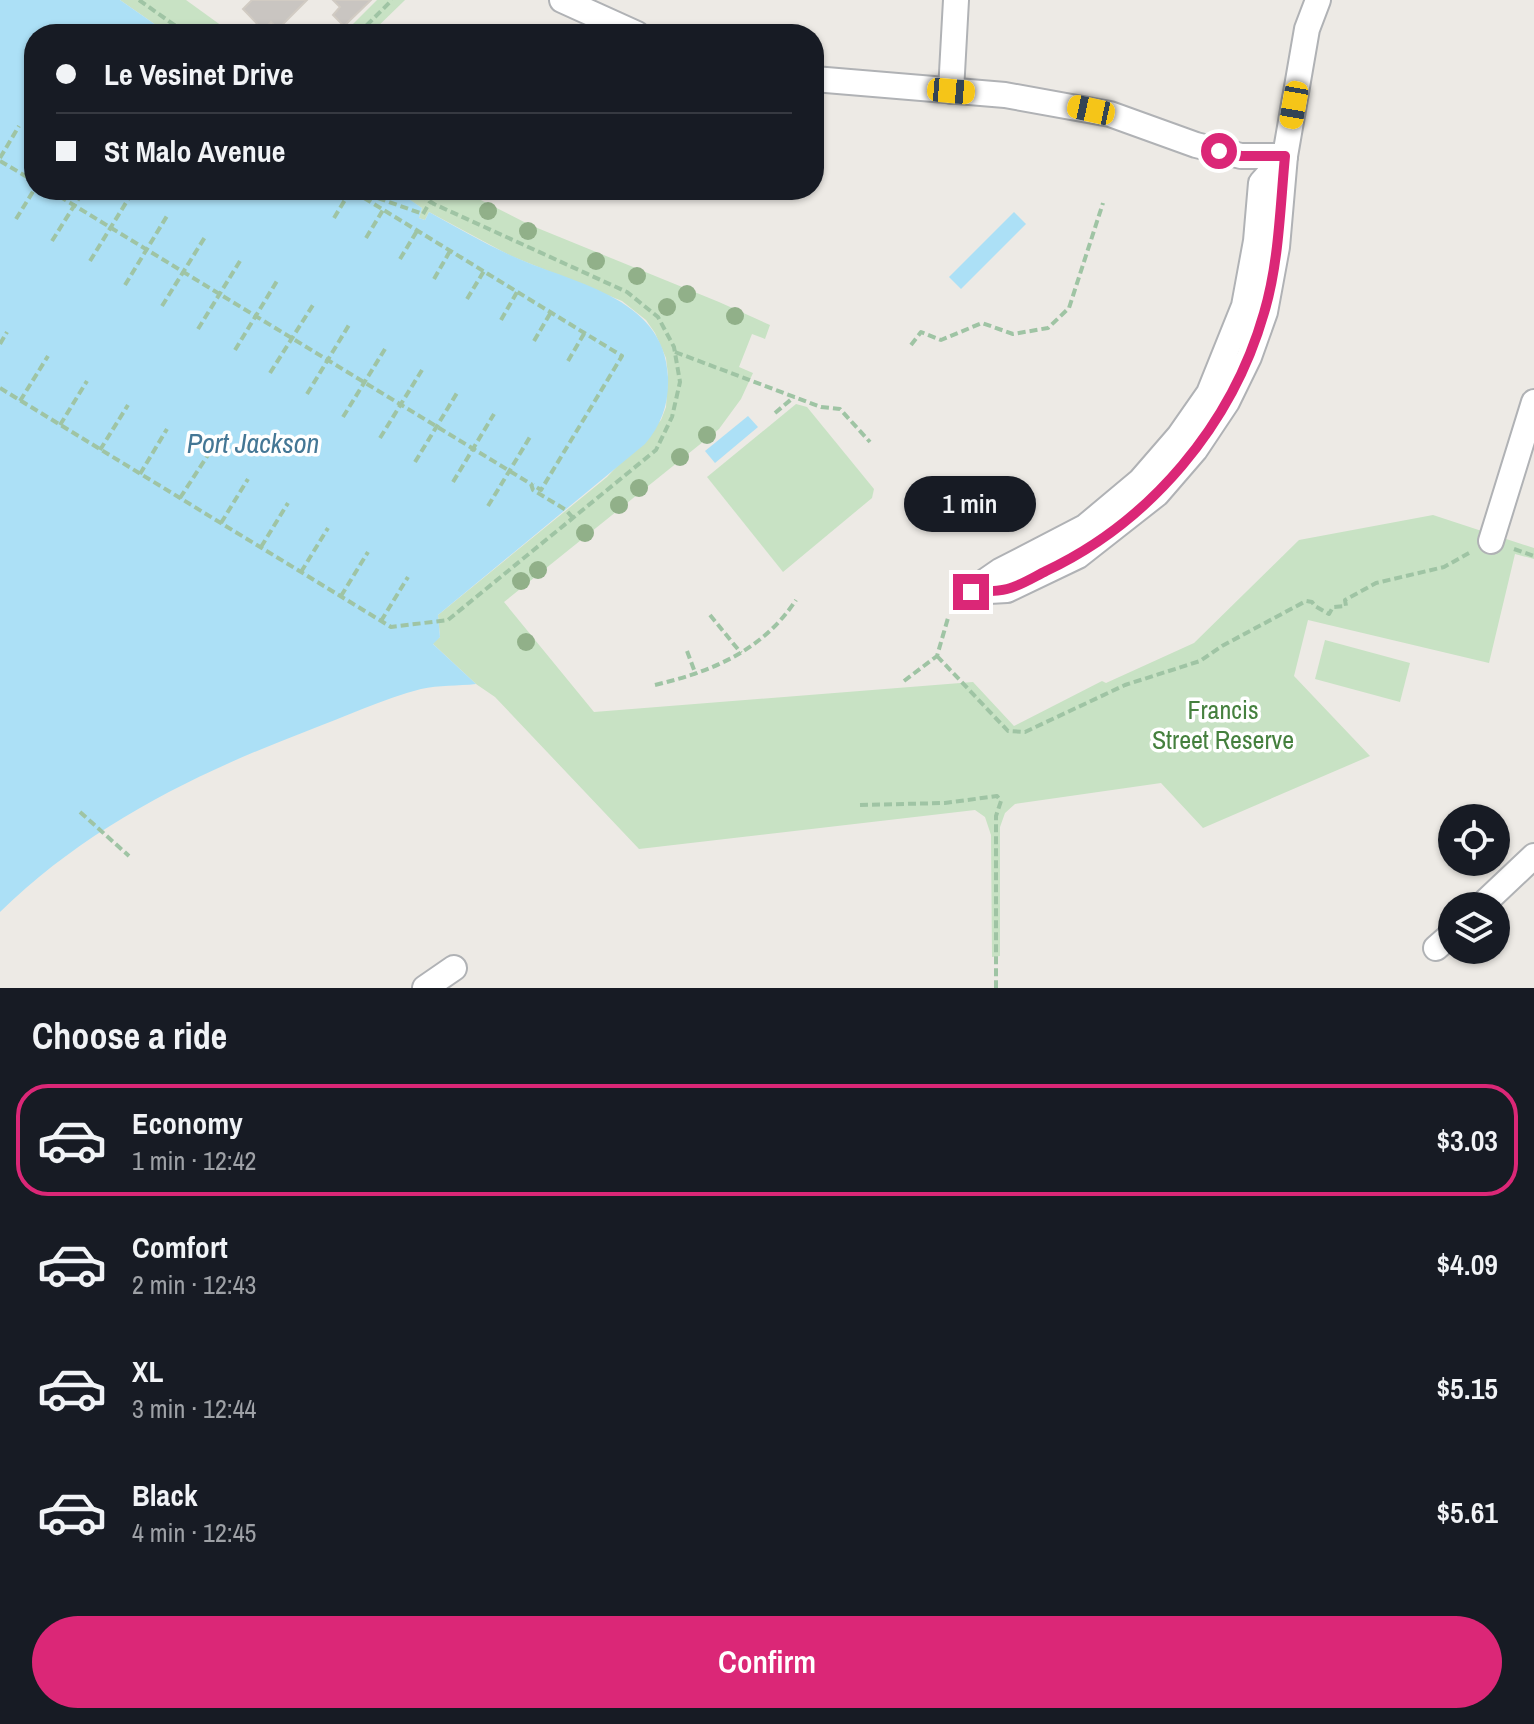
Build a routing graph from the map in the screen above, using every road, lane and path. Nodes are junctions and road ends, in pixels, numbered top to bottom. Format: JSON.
{"nodes":[{"id":1,"x":139,"y":0,"type":"edge"},
{"id":2,"x":392,"y":0,"type":"edge"},
{"id":3,"x":562,"y":0,"type":"edge"},
{"id":4,"x":956,"y":0,"type":"edge"},
{"id":5,"x":1318,"y":0,"type":"edge"},
{"id":6,"x":173,"y":24,"type":"edge"},
{"id":7,"x":368,"y":24,"type":"edge"},
{"id":8,"x":615,"y":24,"type":"edge"},
{"id":9,"x":824,"y":80,"type":"edge"},
{"id":10,"x":951,"y":91,"type":"junction"},
{"id":11,"x":19,"y":126,"type":"dead end"},
{"id":12,"x":1285,"y":156,"type":"junction"},
{"id":13,"x":0,"y":159,"type":"edge"},
{"id":14,"x":24,"y":175,"type":"edge"},
{"id":15,"x":28,"y":200,"type":"edge"},
{"id":16,"x":65,"y":200,"type":"edge"},
{"id":17,"x":78,"y":200,"type":"edge"},
{"id":18,"x":128,"y":200,"type":"edge"},
{"id":19,"x":345,"y":200,"type":"edge"},
{"id":20,"x":384,"y":200,"type":"edge"},
{"id":21,"x":428,"y":200,"type":"edge"},
{"id":22,"x":369,"y":201,"type":"edge"},
{"id":23,"x":431,"y":202,"type":"junction"},
{"id":24,"x":1103,"y":203,"type":"dead end"},
{"id":25,"x":74,"y":206,"type":"junction"},
{"id":26,"x":383,"y":210,"type":"junction"},
{"id":27,"x":167,"y":216,"type":"dead end"},
{"id":28,"x":334,"y":218,"type":"dead end"},
{"id":29,"x":16,"y":219,"type":"dead end"},
{"id":30,"x":110,"y":228,"type":"junction"},
{"id":31,"x":417,"y":231,"type":"junction"},
{"id":32,"x":205,"y":237,"type":"dead end"},
{"id":33,"x":366,"y":238,"type":"dead end"},
{"id":34,"x":52,"y":241,"type":"dead end"},
{"id":35,"x":146,"y":250,"type":"junction"},
{"id":36,"x":450,"y":251,"type":"junction"},
{"id":37,"x":400,"y":259,"type":"dead end"},
{"id":38,"x":90,"y":261,"type":"dead end"},
{"id":39,"x":240,"y":261,"type":"dead end"},
{"id":40,"x":484,"y":271,"type":"junction"},
{"id":41,"x":183,"y":272,"type":"junction"},
{"id":42,"x":434,"y":279,"type":"dead end"},
{"id":43,"x":277,"y":281,"type":"dead end"},
{"id":44,"x":125,"y":285,"type":"dead end"},
{"id":45,"x":517,"y":292,"type":"junction"},
{"id":46,"x":219,"y":294,"type":"junction"},
{"id":47,"x":467,"y":299,"type":"dead end"},
{"id":48,"x":313,"y":305,"type":"dead end"},
{"id":49,"x":162,"y":306,"type":"dead end"},
{"id":50,"x":551,"y":312,"type":"junction"},
{"id":51,"x":255,"y":316,"type":"junction"},
{"id":52,"x":501,"y":320,"type":"dead end"},
{"id":53,"x":349,"y":325,"type":"dead end"},
{"id":54,"x":198,"y":329,"type":"dead end"},
{"id":55,"x":7,"y":332,"type":"dead end"},
{"id":56,"x":585,"y":332,"type":"junction"},
{"id":57,"x":292,"y":339,"type":"junction"},
{"id":58,"x":534,"y":341,"type":"dead end"},
{"id":59,"x":0,"y":344,"type":"edge"},
{"id":60,"x":911,"y":345,"type":"dead end"},
{"id":61,"x":385,"y":349,"type":"dead end"},
{"id":62,"x":235,"y":350,"type":"dead end"},
{"id":63,"x":675,"y":352,"type":"junction"},
{"id":64,"x":48,"y":356,"type":"dead end"},
{"id":65,"x":328,"y":360,"type":"junction"},
{"id":66,"x":568,"y":361,"type":"dead end"},
{"id":67,"x":422,"y":370,"type":"dead end"},
{"id":68,"x":270,"y":373,"type":"dead end"},
{"id":69,"x":87,"y":381,"type":"dead end"},
{"id":70,"x":364,"y":383,"type":"junction"},
{"id":71,"x":0,"y":388,"type":"edge"},
{"id":72,"x":457,"y":393,"type":"dead end"},
{"id":73,"x":307,"y":394,"type":"dead end"},
{"id":74,"x":794,"y":397,"type":"junction"},
{"id":75,"x":20,"y":401,"type":"junction"},
{"id":76,"x":1534,"y":402,"type":"edge"},
{"id":77,"x":400,"y":404,"type":"junction"},
{"id":78,"x":128,"y":405,"type":"dead end"},
{"id":79,"x":775,"y":413,"type":"dead end"},
{"id":80,"x":494,"y":414,"type":"dead end"},
{"id":81,"x":343,"y":417,"type":"dead end"},
{"id":82,"x":60,"y":425,"type":"junction"},
{"id":83,"x":436,"y":427,"type":"junction"},
{"id":84,"x":167,"y":429,"type":"dead end"},
{"id":85,"x":530,"y":437,"type":"dead end"},
{"id":86,"x":380,"y":438,"type":"dead end"},
{"id":87,"x":870,"y":442,"type":"dead end"},
{"id":88,"x":473,"y":449,"type":"junction"},
{"id":89,"x":100,"y":450,"type":"junction"},
{"id":90,"x":208,"y":455,"type":"dead end"},
{"id":91,"x":415,"y":462,"type":"dead end"},
{"id":92,"x":510,"y":471,"type":"junction"},
{"id":93,"x":140,"y":474,"type":"junction"},
{"id":94,"x":248,"y":479,"type":"dead end"},
{"id":95,"x":453,"y":482,"type":"dead end"},
{"id":96,"x":532,"y":487,"type":"junction"},
{"id":97,"x":180,"y":498,"type":"junction"},
{"id":98,"x":288,"y":503,"type":"dead end"},
{"id":99,"x":488,"y":506,"type":"dead end"},
{"id":100,"x":573,"y":518,"type":"junction"},
{"id":101,"x":221,"y":523,"type":"junction"},
{"id":102,"x":328,"y":528,"type":"dead end"},
{"id":103,"x":1491,"y":541,"type":"joint"},
{"id":104,"x":261,"y":547,"type":"junction"},
{"id":105,"x":368,"y":552,"type":"dead end"},
{"id":106,"x":301,"y":572,"type":"junction"},
{"id":107,"x":408,"y":577,"type":"dead end"},
{"id":108,"x":341,"y":596,"type":"junction"},
{"id":109,"x":796,"y":600,"type":"dead end"},
{"id":110,"x":710,"y":615,"type":"dead end"},
{"id":111,"x":948,"y":618,"type":"dead end"},
{"id":112,"x":381,"y":621,"type":"junction"},
{"id":113,"x":687,"y":651,"type":"dead end"},
{"id":114,"x":741,"y":653,"type":"junction"},
{"id":115,"x":937,"y":656,"type":"junction"},
{"id":116,"x":696,"y":675,"type":"junction"},
{"id":117,"x":904,"y":681,"type":"dead end"},
{"id":118,"x":655,"y":685,"type":"dead end"},
{"id":119,"x":860,"y":805,"type":"dead end"},
{"id":120,"x":80,"y":812,"type":"dead end"},
{"id":121,"x":129,"y":856,"type":"dead end"},
{"id":122,"x":1534,"y":856,"type":"edge"},
{"id":123,"x":1496,"y":892,"type":"edge"},
{"id":124,"x":454,"y":968,"type":"dead end"},
{"id":125,"x":425,"y":988,"type":"edge"},
{"id":126,"x":996,"y":988,"type":"edge"}],
"edges":[{"from":1,"to":6,"type":"path"},
{"from":2,"to":7,"type":"path"},
{"from":3,"to":8,"type":"street"},
{"from":4,"to":10,"type":"street"},
{"from":5,"to":12,"type":"street"},
{"from":9,"to":10,"type":"street"},
{"from":10,"to":12,"type":"street"},
{"from":11,"to":13,"type":"path"},
{"from":12,"to":12,"type":"street"},
{"from":13,"to":14,"type":"path"},
{"from":15,"to":29,"type":"path"},
{"from":16,"to":25,"type":"path"},
{"from":17,"to":25,"type":"path"},
{"from":18,"to":30,"type":"path"},
{"from":19,"to":28,"type":"path"},
{"from":20,"to":23,"type":"path"},
{"from":21,"to":23,"type":"path"},
{"from":22,"to":26,"type":"path"},
{"from":23,"to":63,"type":"path"},
{"from":24,"to":60,"type":"path"},
{"from":25,"to":30,"type":"path"},
{"from":25,"to":34,"type":"path"},
{"from":26,"to":31,"type":"path"},
{"from":26,"to":33,"type":"path"},
{"from":27,"to":35,"type":"path"},
{"from":30,"to":35,"type":"path"},
{"from":30,"to":38,"type":"path"},
{"from":31,"to":36,"type":"path"},
{"from":31,"to":37,"type":"path"},
{"from":32,"to":41,"type":"path"},
{"from":35,"to":41,"type":"path"},
{"from":35,"to":44,"type":"path"},
{"from":36,"to":40,"type":"path"},
{"from":36,"to":42,"type":"path"},
{"from":39,"to":46,"type":"path"},
{"from":40,"to":45,"type":"path"},
{"from":40,"to":47,"type":"path"},
{"from":41,"to":46,"type":"path"},
{"from":41,"to":49,"type":"path"},
{"from":43,"to":51,"type":"path"},
{"from":45,"to":50,"type":"path"},
{"from":45,"to":52,"type":"path"},
{"from":46,"to":51,"type":"path"},
{"from":46,"to":54,"type":"path"},
{"from":48,"to":57,"type":"path"},
{"from":50,"to":56,"type":"path"},
{"from":50,"to":58,"type":"path"},
{"from":51,"to":57,"type":"path"},
{"from":51,"to":62,"type":"path"},
{"from":53,"to":65,"type":"path"},
{"from":55,"to":59,"type":"path"},
{"from":56,"to":66,"type":"path"},
{"from":56,"to":96,"type":"path"},
{"from":57,"to":65,"type":"path"},
{"from":57,"to":68,"type":"path"},
{"from":61,"to":70,"type":"path"},
{"from":63,"to":74,"type":"path"},
{"from":63,"to":100,"type":"path"},
{"from":64,"to":75,"type":"path"},
{"from":65,"to":70,"type":"path"},
{"from":65,"to":73,"type":"path"},
{"from":67,"to":77,"type":"path"},
{"from":69,"to":82,"type":"path"},
{"from":70,"to":77,"type":"path"},
{"from":70,"to":81,"type":"path"},
{"from":71,"to":75,"type":"path"},
{"from":72,"to":83,"type":"path"},
{"from":74,"to":79,"type":"path"},
{"from":74,"to":87,"type":"path"},
{"from":75,"to":82,"type":"path"},
{"from":76,"to":103,"type":"street"},
{"from":77,"to":83,"type":"path"},
{"from":77,"to":86,"type":"path"},
{"from":78,"to":89,"type":"path"},
{"from":80,"to":88,"type":"path"},
{"from":82,"to":89,"type":"path"},
{"from":83,"to":88,"type":"path"},
{"from":83,"to":91,"type":"path"},
{"from":84,"to":93,"type":"path"},
{"from":85,"to":92,"type":"path"},
{"from":88,"to":92,"type":"path"},
{"from":88,"to":95,"type":"path"},
{"from":89,"to":93,"type":"path"},
{"from":90,"to":97,"type":"path"},
{"from":92,"to":96,"type":"path"},
{"from":92,"to":99,"type":"path"},
{"from":93,"to":97,"type":"path"},
{"from":94,"to":101,"type":"path"},
{"from":96,"to":100,"type":"path"},
{"from":97,"to":101,"type":"path"},
{"from":98,"to":104,"type":"path"},
{"from":100,"to":112,"type":"path"},
{"from":101,"to":104,"type":"path"},
{"from":102,"to":106,"type":"path"},
{"from":103,"to":115,"type":"path"},
{"from":104,"to":106,"type":"path"},
{"from":105,"to":108,"type":"path"},
{"from":106,"to":108,"type":"path"},
{"from":107,"to":112,"type":"path"},
{"from":108,"to":112,"type":"path"},
{"from":109,"to":114,"type":"path"},
{"from":110,"to":114,"type":"path"},
{"from":111,"to":115,"type":"path"},
{"from":113,"to":116,"type":"path"},
{"from":114,"to":116,"type":"path"},
{"from":115,"to":117,"type":"path"},
{"from":116,"to":118,"type":"path"},
{"from":119,"to":126,"type":"path"},
{"from":120,"to":121,"type":"path"},
{"from":122,"to":123,"type":"street"},
{"from":124,"to":125,"type":"street"}]}
